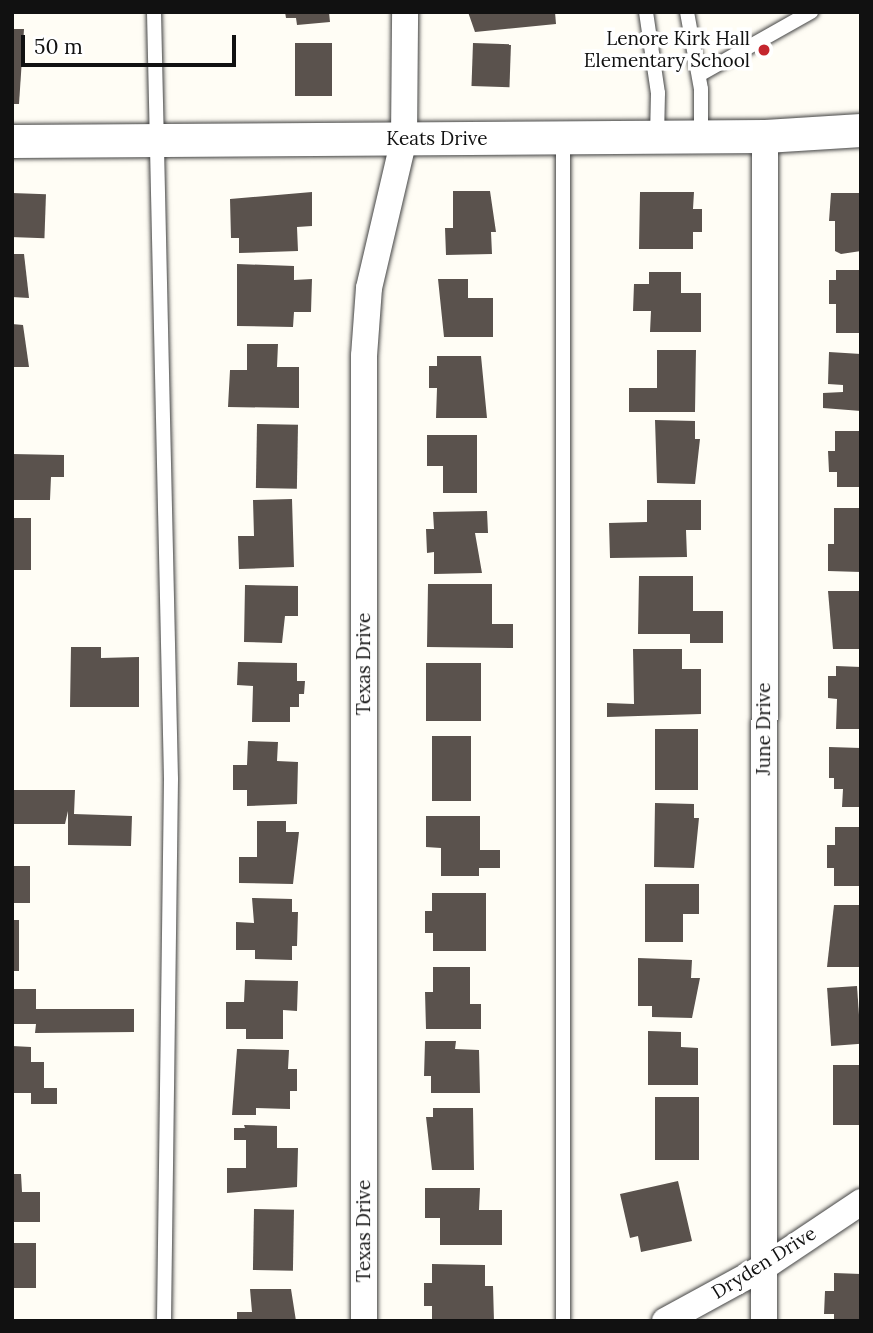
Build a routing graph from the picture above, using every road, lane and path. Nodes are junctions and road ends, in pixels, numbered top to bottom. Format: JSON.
{"nodes":[{"id":1,"x":154,"y":12,"type":"edge"},
{"id":2,"x":405,"y":12,"type":"edge"},
{"id":3,"x":646,"y":12,"type":"edge"},
{"id":4,"x":687,"y":12,"type":"edge"},
{"id":5,"x":811,"y":12,"type":"edge"},
{"id":6,"x":699,"y":75,"type":"junction"},
{"id":7,"x":861,"y":130,"type":"edge"},
{"id":8,"x":765,"y":136,"type":"junction"},
{"id":9,"x":657,"y":137,"type":"junction"},
{"id":10,"x":701,"y":137,"type":"junction"},
{"id":11,"x":563,"y":138,"type":"junction"},
{"id":12,"x":158,"y":139,"type":"junction"},
{"id":13,"x":404,"y":139,"type":"junction"},
{"id":14,"x":12,"y":141,"type":"edge"},
{"id":15,"x":861,"y":1202,"type":"edge"},
{"id":16,"x":764,"y":1267,"type":"junction"},
{"id":17,"x":164,"y":1321,"type":"edge"},
{"id":18,"x":364,"y":1321,"type":"edge"},
{"id":19,"x":563,"y":1321,"type":"edge"},
{"id":20,"x":665,"y":1321,"type":"edge"},
{"id":21,"x":764,"y":1321,"type":"edge"}],
"edges":[{"from":1,"to":12,"type":"lane"},
{"from":2,"to":13,"type":"street","name":"Texas Drive"},
{"from":3,"to":9,"type":"lane"},
{"from":4,"to":6,"type":"lane"},
{"from":5,"to":6,"type":"lane"},
{"from":6,"to":10,"type":"lane"},
{"from":7,"to":8,"type":"street","name":"Keats Drive"},
{"from":8,"to":10,"type":"street","name":"Keats Drive"},
{"from":8,"to":16,"type":"street","name":"June Drive"},
{"from":9,"to":10,"type":"street","name":"Keats Drive"},
{"from":9,"to":11,"type":"street","name":"Keats Drive"},
{"from":11,"to":13,"type":"street","name":"Keats Drive"},
{"from":11,"to":19,"type":"lane"},
{"from":12,"to":13,"type":"street","name":"Keats Drive"},
{"from":12,"to":14,"type":"street","name":"Keats Drive"},
{"from":12,"to":17,"type":"lane"},
{"from":13,"to":18,"type":"street","name":"Texas Drive"},
{"from":15,"to":16,"type":"street","name":"Dryden Drive"},
{"from":16,"to":20,"type":"street","name":"Dryden Drive"},
{"from":16,"to":21,"type":"street","name":"June Drive"}]}
